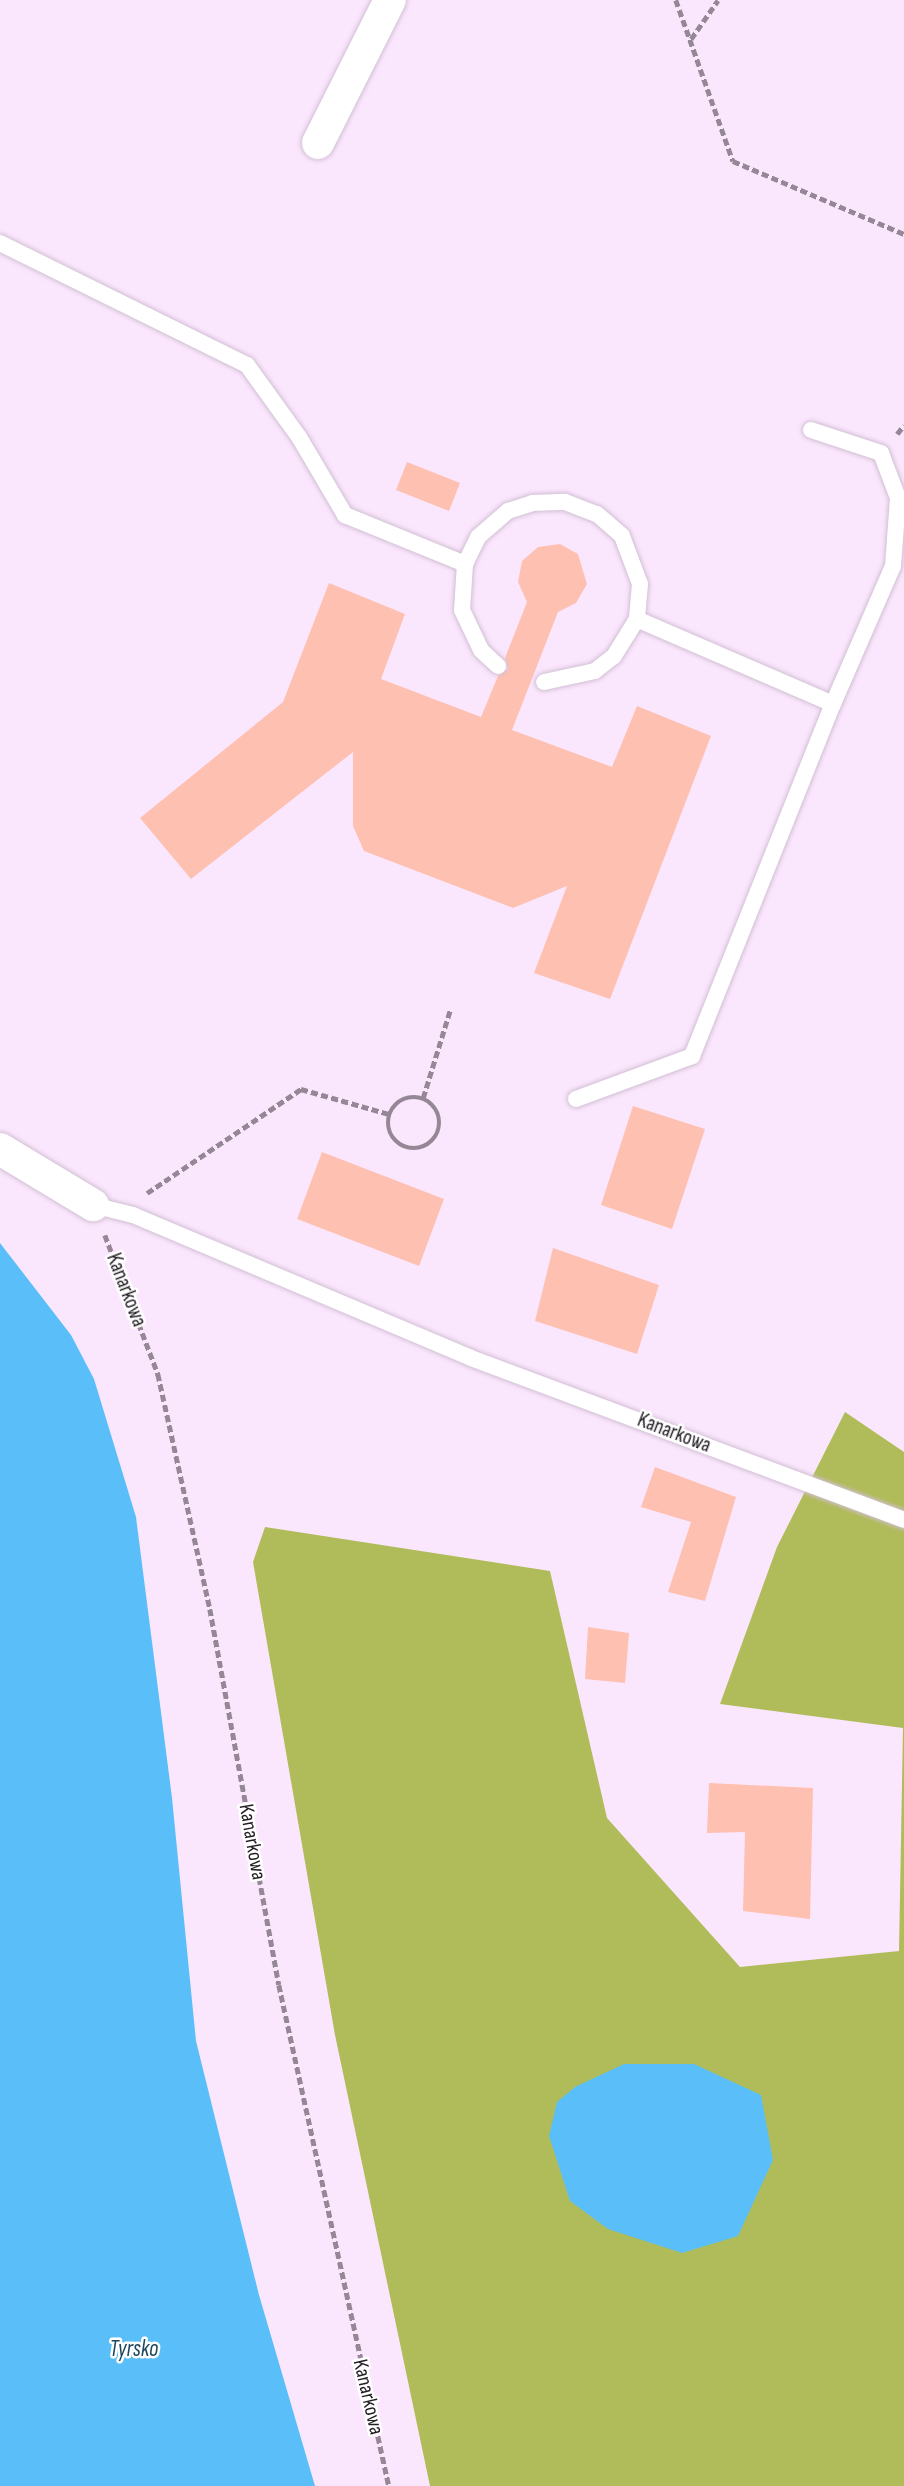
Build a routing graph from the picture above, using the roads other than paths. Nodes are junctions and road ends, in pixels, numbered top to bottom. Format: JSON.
{"nodes":[{"id":1,"x":390,"y":0,"type":"edge"},
{"id":2,"x":318,"y":143,"type":"dead end"},
{"id":3,"x":0,"y":243,"type":"edge"},
{"id":4,"x":811,"y":430,"type":"dead end"},
{"id":5,"x":464,"y":564,"type":"junction"},
{"id":6,"x":637,"y":619,"type":"junction"},
{"id":7,"x":498,"y":666,"type":"dead end"},
{"id":8,"x":544,"y":682,"type":"dead end"},
{"id":9,"x":833,"y":704,"type":"junction"},
{"id":10,"x":576,"y":1099,"type":"dead end"},
{"id":11,"x":0,"y":1149,"type":"edge"},
{"id":12,"x":93,"y":1205,"type":"joint"},
{"id":13,"x":904,"y":1520,"type":"edge"}],
"edges":[{"from":1,"to":2,"type":"street"},
{"from":3,"to":5,"type":"lane"},
{"from":4,"to":9,"type":"lane"},
{"from":5,"to":6,"type":"lane"},
{"from":5,"to":7,"type":"lane"},
{"from":6,"to":8,"type":"lane"},
{"from":6,"to":9,"type":"lane"},
{"from":9,"to":10,"type":"lane"},
{"from":11,"to":12,"type":"street","name":"Kanarkowa"},
{"from":12,"to":13,"type":"lane","name":"Kanarkowa"}]}
